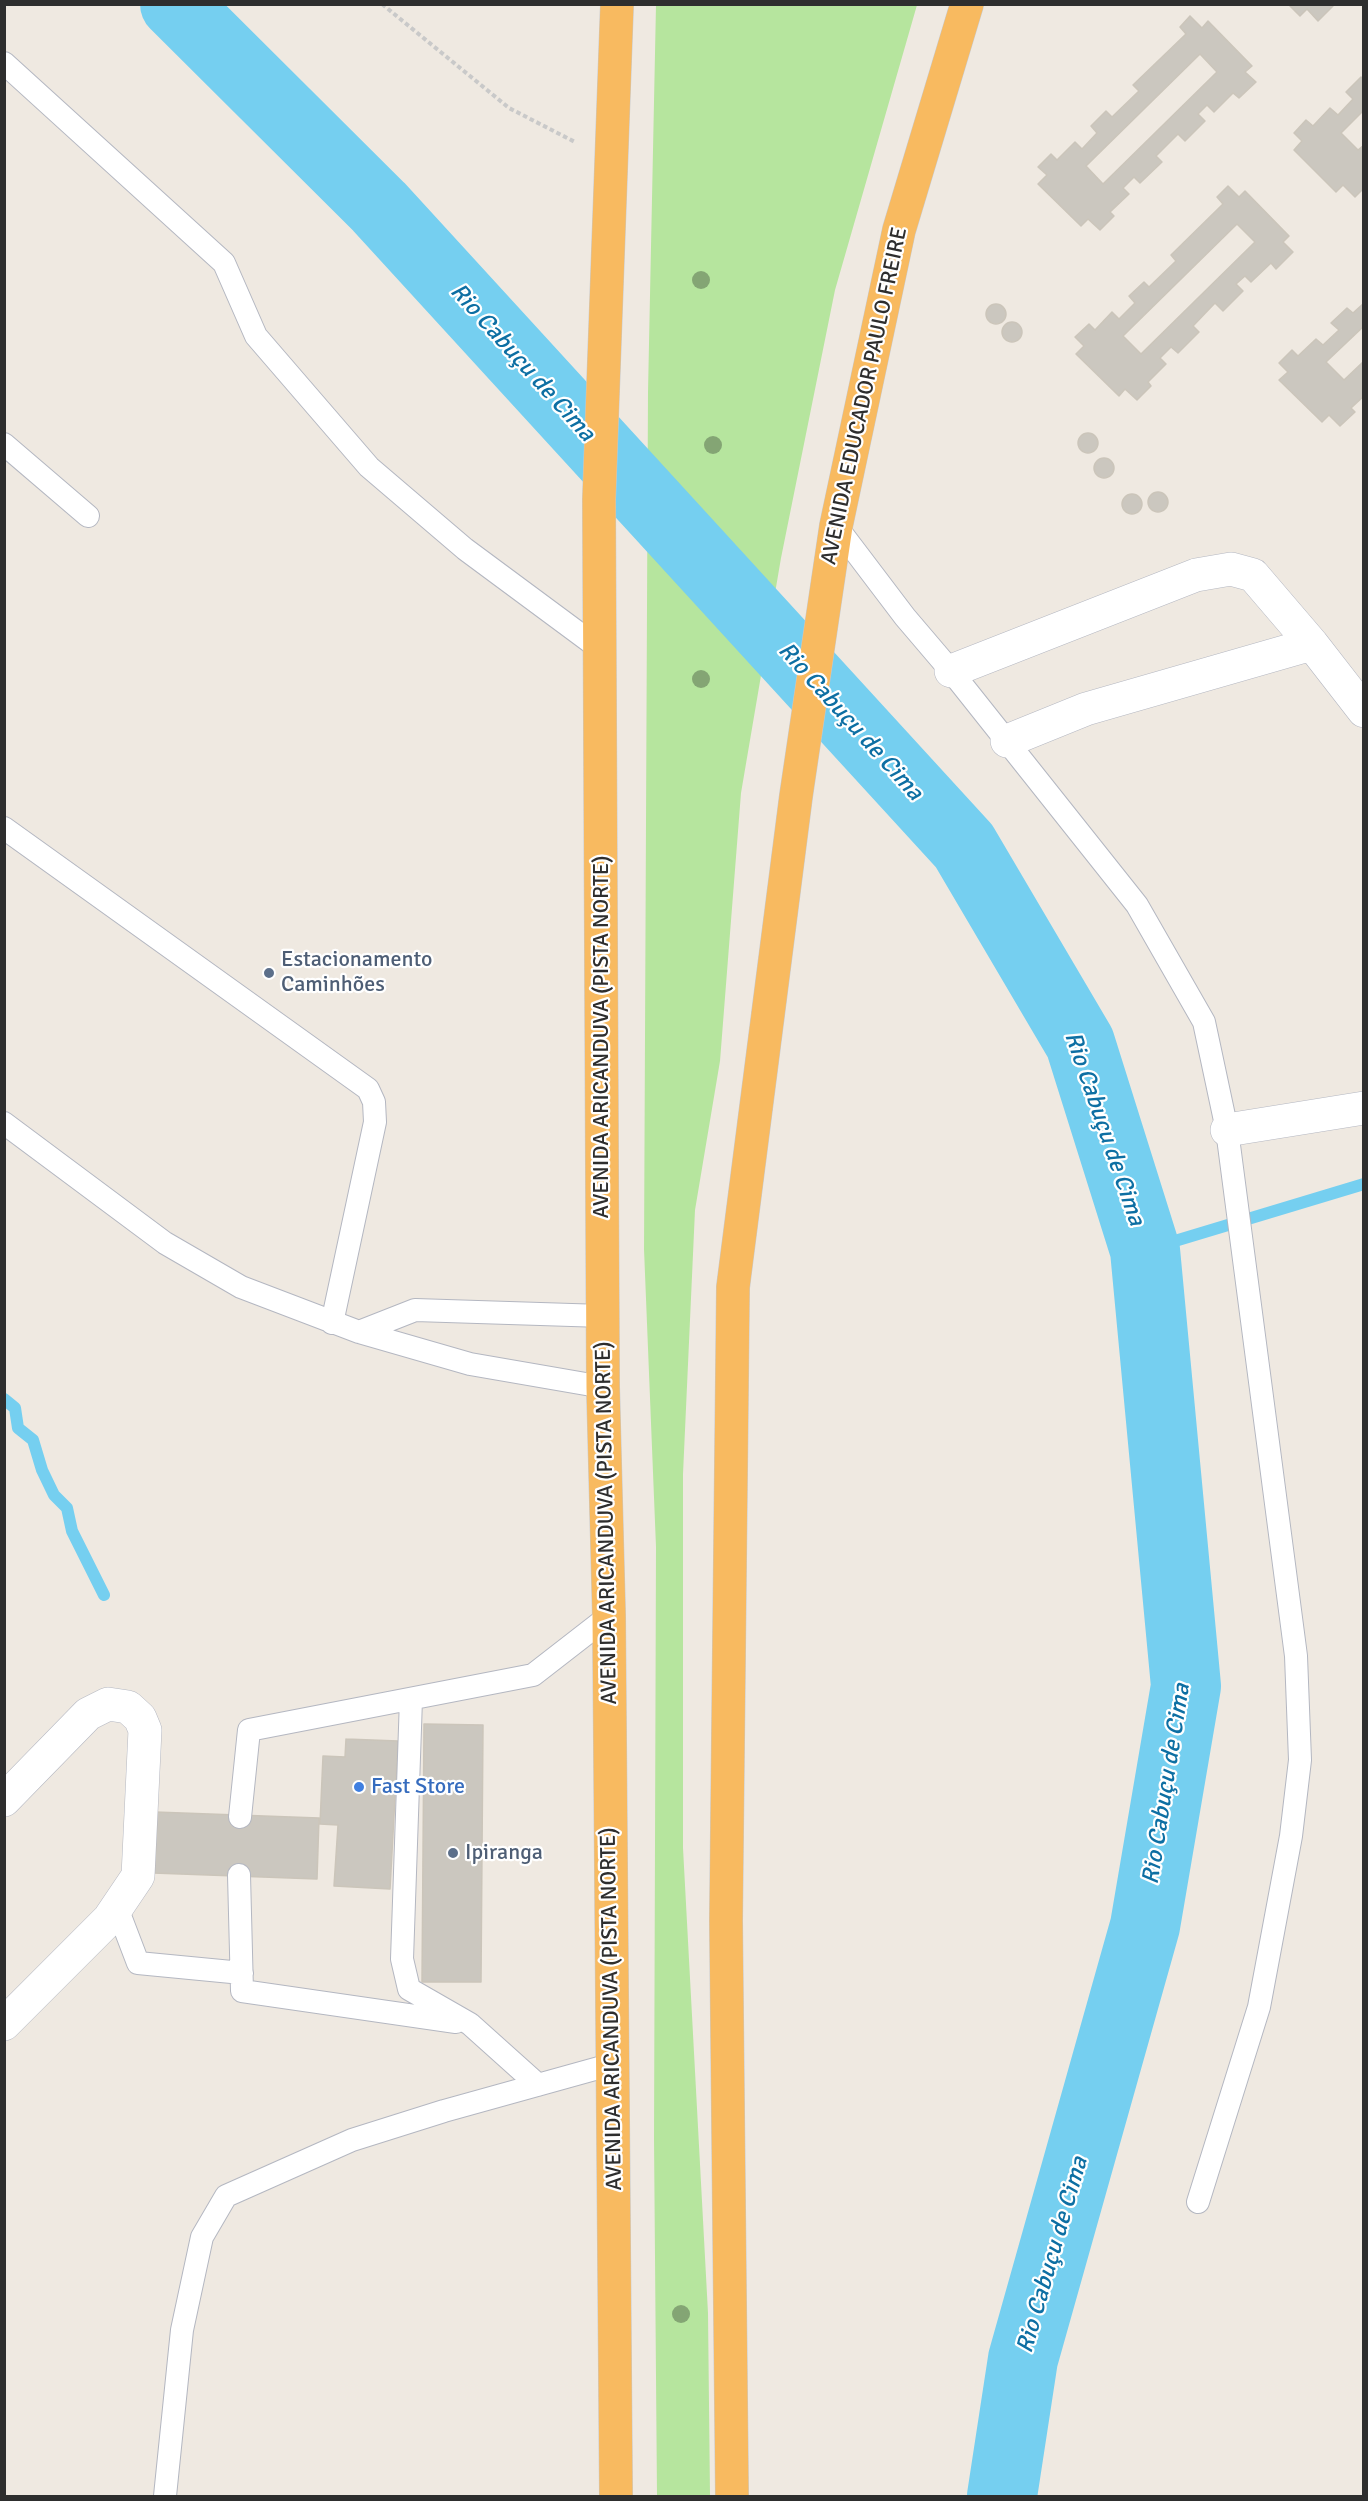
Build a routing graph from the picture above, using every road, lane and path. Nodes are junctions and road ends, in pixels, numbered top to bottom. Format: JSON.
{"nodes":[{"id":1,"x":382,"y":4,"type":"edge"},
{"id":2,"x":617,"y":4,"type":"edge"},
{"id":3,"x":968,"y":4,"type":"edge"},
{"id":4,"x":4,"y":63,"type":"edge"},
{"id":5,"x":611,"y":160,"type":"junction"},
{"id":6,"x":4,"y":444,"type":"edge"},
{"id":7,"x":87,"y":516,"type":"dead end"},
{"id":8,"x":836,"y":526,"type":"junction"},
{"id":9,"x":1312,"y":644,"type":"junction"},
{"id":10,"x":600,"y":649,"type":"junction"},
{"id":11,"x":951,"y":671,"type":"junction"},
{"id":12,"x":1364,"y":711,"type":"edge"},
{"id":13,"x":1007,"y":741,"type":"junction"},
{"id":14,"x":4,"y":828,"type":"edge"},
{"id":15,"x":1364,"y":1108,"type":"edge"},
{"id":16,"x":4,"y":1123,"type":"edge"},
{"id":17,"x":1227,"y":1130,"type":"junction"},
{"id":18,"x":603,"y":1316,"type":"junction"},
{"id":19,"x":333,"y":1323,"type":"junction"},
{"id":20,"x":358,"y":1332,"type":"junction"},
{"id":21,"x":603,"y":1387,"type":"junction"},
{"id":22,"x":609,"y":1616,"type":"junction"},
{"id":23,"x":411,"y":1699,"type":"junction"},
{"id":24,"x":4,"y":1800,"type":"edge"},
{"id":25,"x":240,"y":1817,"type":"dead end"},
{"id":26,"x":239,"y":1875,"type":"dead end"},
{"id":27,"x":117,"y":1908,"type":"junction"},
{"id":28,"x":242,"y":1974,"type":"junction"},
{"id":29,"x":4,"y":2024,"type":"edge"},
{"id":30,"x":470,"y":2024,"type":"junction"},
{"id":31,"x":613,"y":2064,"type":"junction"},
{"id":32,"x":538,"y":2085,"type":"junction"},
{"id":33,"x":1198,"y":2202,"type":"dead end"},
{"id":34,"x":165,"y":2496,"type":"edge"},
{"id":35,"x":616,"y":2496,"type":"edge"},
{"id":36,"x":732,"y":2496,"type":"edge"}],
"edges":[{"from":1,"to":5,"type":"path"},
{"from":2,"to":5,"type":"highway"},
{"from":3,"to":8,"type":"highway","name":"AVENIDA EDUCADOR PAULO FREIRE"},
{"from":4,"to":10,"type":"lane"},
{"from":5,"to":10,"type":"highway","name":"AVENIDA ARICANDUVA (PISTA NORTE)"},
{"from":6,"to":7,"type":"lane"},
{"from":8,"to":11,"type":"lane"},
{"from":8,"to":36,"type":"highway","name":"AVENIDA EDUCADOR PAULO FREIRE"},
{"from":9,"to":11,"type":"street"},
{"from":9,"to":12,"type":"street"},
{"from":9,"to":13,"type":"street"},
{"from":10,"to":18,"type":"highway","name":"AVENIDA ARICANDUVA (PISTA NORTE)"},
{"from":11,"to":13,"type":"lane"},
{"from":13,"to":17,"type":"lane"},
{"from":14,"to":19,"type":"lane"},
{"from":15,"to":17,"type":"street"},
{"from":16,"to":19,"type":"lane"},
{"from":17,"to":33,"type":"lane"},
{"from":18,"to":20,"type":"lane"},
{"from":18,"to":21,"type":"highway","name":"AVENIDA ARICANDUVA (PISTA NORTE)"},
{"from":19,"to":20,"type":"lane"},
{"from":20,"to":21,"type":"lane"},
{"from":21,"to":22,"type":"highway","name":"AVENIDA ARICANDUVA (PISTA NORTE)"},
{"from":22,"to":23,"type":"lane"},
{"from":22,"to":31,"type":"highway","name":"AVENIDA ARICANDUVA (PISTA NORTE)"},
{"from":23,"to":25,"type":"lane"},
{"from":23,"to":30,"type":"lane"},
{"from":24,"to":27,"type":"street"},
{"from":26,"to":28,"type":"lane"},
{"from":27,"to":28,"type":"lane"},
{"from":27,"to":29,"type":"street"},
{"from":28,"to":30,"type":"lane"},
{"from":30,"to":32,"type":"lane"},
{"from":31,"to":32,"type":"lane"},
{"from":31,"to":35,"type":"highway","name":"AVENIDA ARICANDUVA (PISTA NORTE)"},
{"from":32,"to":34,"type":"lane"}]}
